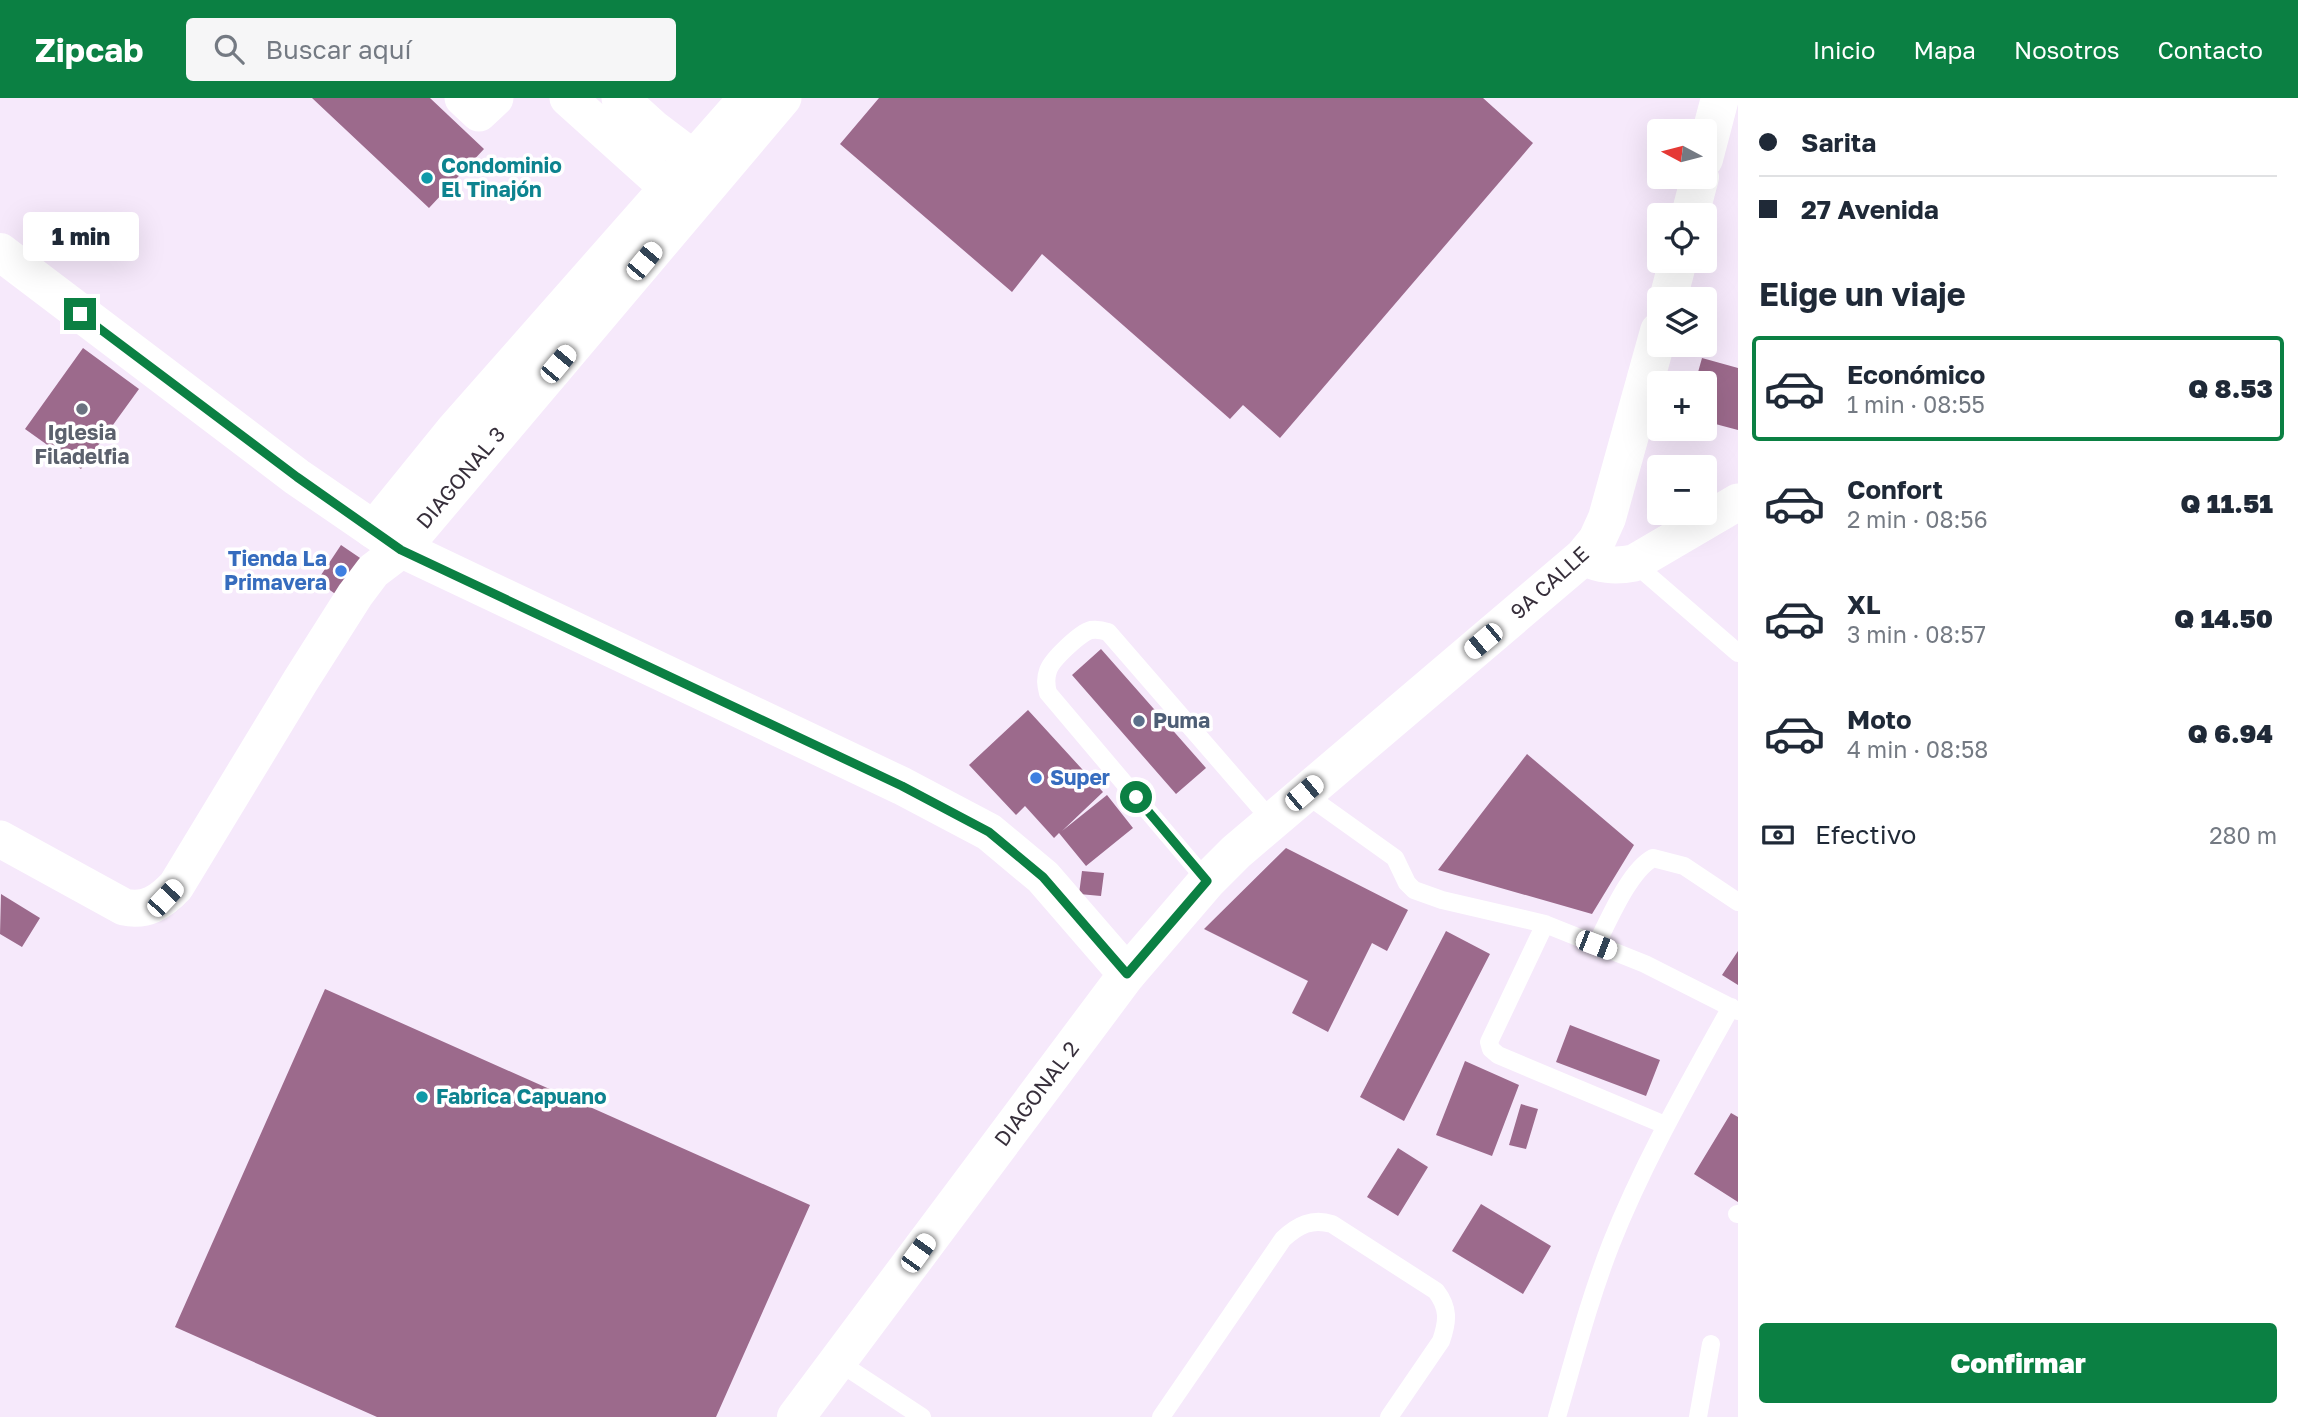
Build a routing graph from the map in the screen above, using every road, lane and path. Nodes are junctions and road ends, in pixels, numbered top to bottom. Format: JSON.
{"nodes":[{"id":1,"x":463,"y":98,"type":"edge"},
{"id":2,"x":495,"y":98,"type":"edge"},
{"id":3,"x":568,"y":98,"type":"edge"},
{"id":4,"x":620,"y":98,"type":"edge"},
{"id":5,"x":747,"y":98,"type":"edge"},
{"id":6,"x":783,"y":98,"type":"edge"},
{"id":7,"x":1720,"y":98,"type":"edge"},
{"id":8,"x":1714,"y":119,"type":"edge"},
{"id":9,"x":694,"y":159,"type":"junction"},
{"id":10,"x":667,"y":187,"type":"junction"},
{"id":11,"x":0,"y":252,"type":"edge"},
{"id":12,"x":1652,"y":357,"type":"edge"},
{"id":13,"x":1738,"y":502,"type":"edge"},
{"id":14,"x":387,"y":540,"type":"junction"},
{"id":15,"x":1583,"y":557,"type":"junction"},
{"id":16,"x":1634,"y":563,"type":"junction"},
{"id":17,"x":1738,"y":653,"type":"edge"},
{"id":18,"x":1304,"y":793,"type":"junction"},
{"id":19,"x":1272,"y":821,"type":"junction"},
{"id":20,"x":4,"y":848,"type":"edge"},
{"id":21,"x":1207,"y":881,"type":"junction"},
{"id":22,"x":1738,"y":902,"type":"edge"},
{"id":23,"x":1545,"y":924,"type":"junction"},
{"id":24,"x":1596,"y":945,"type":"junction"},
{"id":25,"x":1127,"y":974,"type":"junction"},
{"id":26,"x":1735,"y":1009,"type":"edge"},
{"id":27,"x":1665,"y":1125,"type":"junction"},
{"id":28,"x":1711,"y":1344,"type":"dead end"},
{"id":29,"x":837,"y":1361,"type":"junction"},
{"id":30,"x":796,"y":1417,"type":"edge"},
{"id":31,"x":922,"y":1417,"type":"edge"},
{"id":32,"x":1161,"y":1417,"type":"edge"},
{"id":33,"x":1389,"y":1417,"type":"edge"},
{"id":34,"x":1557,"y":1417,"type":"edge"},
{"id":35,"x":1698,"y":1417,"type":"edge"}],
"edges":[{"from":1,"to":2,"type":"street"},
{"from":3,"to":10,"type":"street"},
{"from":4,"to":9,"type":"street"},
{"from":5,"to":9,"type":"street","name":"DIAGONAL 3"},
{"from":6,"to":14,"type":"street","name":"DIAGONAL 3"},
{"from":7,"to":8,"type":"main road"},
{"from":9,"to":10,"type":"street","name":"DIAGONAL 3"},
{"from":10,"to":14,"type":"street","name":"DIAGONAL 3"},
{"from":11,"to":14,"type":"main road"},
{"from":12,"to":15,"type":"main road","name":"9A CALLE"},
{"from":13,"to":16,"type":"street"},
{"from":14,"to":20,"type":"street","name":"DIAGONAL 3"},
{"from":14,"to":25,"type":"main road"},
{"from":15,"to":16,"type":"street"},
{"from":15,"to":18,"type":"main road","name":"9A CALLE"},
{"from":16,"to":17,"type":"lane"},
{"from":18,"to":19,"type":"main road","name":"DIAGONAL 2"},
{"from":18,"to":23,"type":"lane"},
{"from":19,"to":21,"type":"main road","name":"DIAGONAL 2"},
{"from":19,"to":21,"type":"lane"},
{"from":21,"to":25,"type":"main road","name":"DIAGONAL 2"},
{"from":22,"to":24,"type":"lane"},
{"from":23,"to":24,"type":"lane"},
{"from":23,"to":27,"type":"lane"},
{"from":24,"to":26,"type":"lane"},
{"from":25,"to":29,"type":"main road","name":"DIAGONAL 2"},
{"from":26,"to":27,"type":"lane"},
{"from":27,"to":34,"type":"lane"},
{"from":28,"to":35,"type":"lane"},
{"from":29,"to":30,"type":"main road","name":"DIAGONAL 2"},
{"from":29,"to":31,"type":"lane"},
{"from":32,"to":33,"type":"lane"}]}
